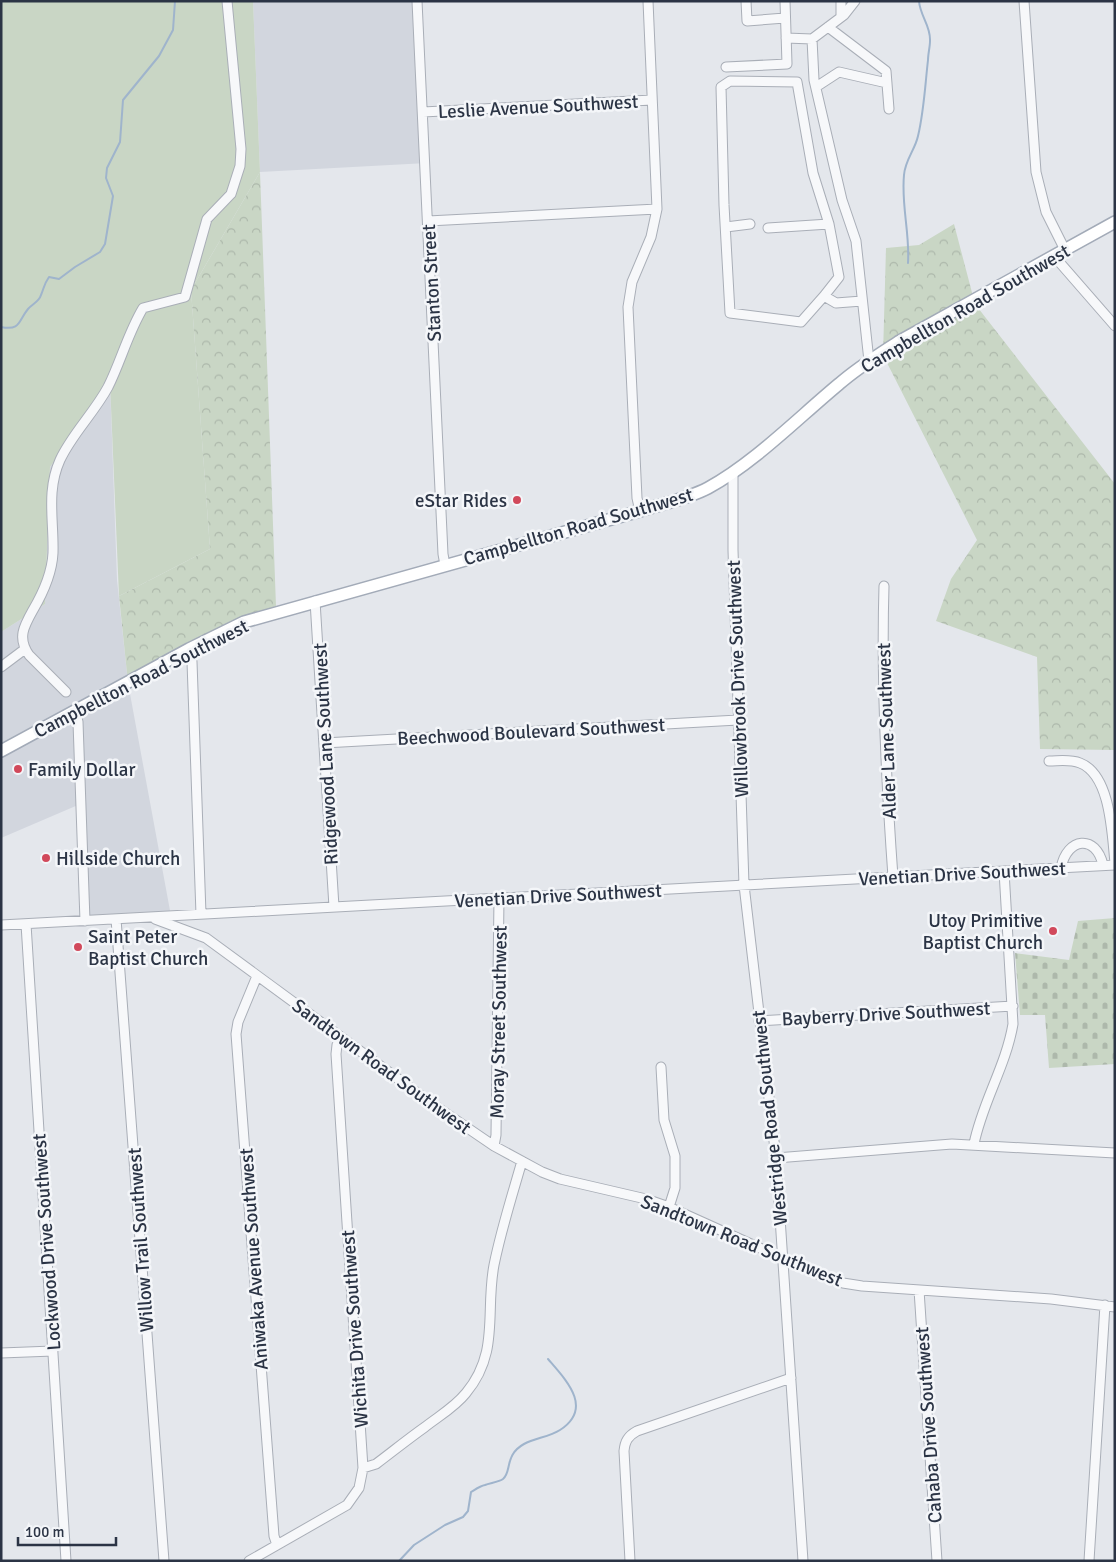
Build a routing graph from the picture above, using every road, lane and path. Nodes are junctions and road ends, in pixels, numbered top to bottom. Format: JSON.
{"nodes":[{"id":1,"x":227,"y":1,"type":"edge"},
{"id":2,"x":417,"y":1,"type":"edge"},
{"id":3,"x":648,"y":1,"type":"edge"},
{"id":4,"x":746,"y":1,"type":"edge"},
{"id":5,"x":784,"y":1,"type":"edge"},
{"id":6,"x":841,"y":1,"type":"edge"},
{"id":7,"x":855,"y":1,"type":"edge"},
{"id":8,"x":1024,"y":1,"type":"edge"},
{"id":9,"x":785,"y":18,"type":"junction"},
{"id":10,"x":841,"y":18,"type":"junction"},
{"id":11,"x":828,"y":27,"type":"junction"},
{"id":12,"x":786,"y":38,"type":"junction"},
{"id":13,"x":812,"y":39,"type":"junction"},
{"id":14,"x":726,"y":67,"type":"dead end"},
{"id":15,"x":887,"y":83,"type":"junction"},
{"id":16,"x":816,"y":87,"type":"junction"},
{"id":17,"x":652,"y":100,"type":"junction"},
{"id":18,"x":889,"y":109,"type":"dead end"},
{"id":19,"x":423,"y":112,"type":"junction"},
{"id":20,"x":657,"y":209,"type":"junction"},
{"id":21,"x":428,"y":221,"type":"junction"},
{"id":22,"x":1115,"y":222,"type":"edge"},
{"id":23,"x":750,"y":224,"type":"dead end"},
{"id":24,"x":828,"y":224,"type":"junction"},
{"id":25,"x":726,"y":227,"type":"junction"},
{"id":26,"x":768,"y":228,"type":"dead end"},
{"id":27,"x":1065,"y":250,"type":"junction"},
{"id":28,"x":1054,"y":256,"type":"junction"},
{"id":29,"x":824,"y":296,"type":"junction"},
{"id":30,"x":862,"y":301,"type":"junction"},
{"id":31,"x":1115,"y":326,"type":"edge"},
{"id":32,"x":869,"y":361,"type":"junction"},
{"id":33,"x":733,"y":472,"type":"junction"},
{"id":34,"x":640,"y":511,"type":"junction"},
{"id":35,"x":445,"y":565,"type":"junction"},
{"id":36,"x":884,"y":586,"type":"dead end"},
{"id":37,"x":315,"y":601,"type":"junction"},
{"id":38,"x":24,"y":649,"type":"junction"},
{"id":39,"x":189,"y":649,"type":"junction"},
{"id":40,"x":1,"y":667,"type":"edge"},
{"id":41,"x":66,"y":692,"type":"dead end"},
{"id":42,"x":75,"y":710,"type":"junction"},
{"id":43,"x":738,"y":720,"type":"junction"},
{"id":44,"x":324,"y":743,"type":"junction"},
{"id":45,"x":1,"y":751,"type":"edge"},
{"id":46,"x":1048,"y":761,"type":"dead end"},
{"id":47,"x":1115,"y":864,"type":"edge"},
{"id":48,"x":1103,"y":865,"type":"junction"},
{"id":49,"x":1062,"y":868,"type":"junction"},
{"id":50,"x":1004,"y":871,"type":"junction"},
{"id":51,"x":893,"y":877,"type":"junction"},
{"id":52,"x":744,"y":885,"type":"junction"},
{"id":53,"x":499,"y":898,"type":"junction"},
{"id":54,"x":334,"y":907,"type":"junction"},
{"id":55,"x":201,"y":914,"type":"junction"},
{"id":56,"x":150,"y":917,"type":"junction"},
{"id":57,"x":116,"y":919,"type":"junction"},
{"id":58,"x":85,"y":921,"type":"junction"},
{"id":59,"x":26,"y":924,"type":"junction"},
{"id":60,"x":1,"y":925,"type":"edge"},
{"id":61,"x":257,"y":976,"type":"junction"},
{"id":62,"x":1013,"y":1006,"type":"junction"},
{"id":63,"x":759,"y":1021,"type":"junction"},
{"id":64,"x":341,"y":1038,"type":"junction"},
{"id":65,"x":661,"y":1067,"type":"dead end"},
{"id":66,"x":974,"y":1144,"type":"junction"},
{"id":67,"x":494,"y":1146,"type":"junction"},
{"id":68,"x":1115,"y":1153,"type":"edge"},
{"id":69,"x":776,"y":1158,"type":"junction"},
{"id":70,"x":522,"y":1161,"type":"junction"},
{"id":71,"x":669,"y":1207,"type":"junction"},
{"id":72,"x":783,"y":1259,"type":"junction"},
{"id":73,"x":919,"y":1290,"type":"junction"},
{"id":74,"x":1110,"y":1306,"type":"edge"},
{"id":75,"x":53,"y":1351,"type":"junction"},
{"id":76,"x":1,"y":1353,"type":"edge"},
{"id":77,"x":791,"y":1378,"type":"junction"},
{"id":78,"x":363,"y":1468,"type":"junction"},
{"id":79,"x":277,"y":1545,"type":"junction"},
{"id":80,"x":66,"y":1561,"type":"edge"},
{"id":81,"x":164,"y":1561,"type":"edge"},
{"id":82,"x":249,"y":1561,"type":"edge"},
{"id":83,"x":630,"y":1561,"type":"edge"},
{"id":84,"x":803,"y":1561,"type":"edge"},
{"id":85,"x":937,"y":1561,"type":"edge"},
{"id":86,"x":1089,"y":1561,"type":"edge"}],
"edges":[{"from":1,"to":38,"type":"street"},
{"from":2,"to":19,"type":"street","name":"Stanton Street"},
{"from":3,"to":17,"type":"street"},
{"from":4,"to":9,"type":"street"},
{"from":5,"to":9,"type":"street"},
{"from":6,"to":10,"type":"street"},
{"from":7,"to":10,"type":"street"},
{"from":8,"to":27,"type":"street"},
{"from":9,"to":12,"type":"street"},
{"from":10,"to":11,"type":"street"},
{"from":11,"to":13,"type":"street"},
{"from":11,"to":15,"type":"street"},
{"from":12,"to":13,"type":"street"},
{"from":12,"to":14,"type":"street"},
{"from":13,"to":16,"type":"street"},
{"from":15,"to":16,"type":"street"},
{"from":15,"to":18,"type":"street"},
{"from":16,"to":30,"type":"street"},
{"from":17,"to":19,"type":"street","name":"Leslie Avenue Southwest"},
{"from":17,"to":20,"type":"street"},
{"from":19,"to":21,"type":"street","name":"Stanton Street"},
{"from":20,"to":21,"type":"street"},
{"from":20,"to":34,"type":"street"},
{"from":21,"to":35,"type":"street","name":"Stanton Street"},
{"from":22,"to":27,"type":"main road","name":"Campbellton Road Southwest"},
{"from":23,"to":25,"type":"street"},
{"from":24,"to":25,"type":"street"},
{"from":24,"to":26,"type":"street"},
{"from":24,"to":29,"type":"street"},
{"from":25,"to":29,"type":"street"},
{"from":27,"to":28,"type":"main road","name":"Campbellton Road Southwest"},
{"from":28,"to":31,"type":"street"},
{"from":28,"to":32,"type":"main road","name":"Campbellton Road Southwest"},
{"from":29,"to":30,"type":"street"},
{"from":30,"to":32,"type":"street"},
{"from":32,"to":33,"type":"main road","name":"Campbellton Road Southwest"},
{"from":33,"to":34,"type":"main road","name":"Campbellton Road Southwest"},
{"from":33,"to":43,"type":"street","name":"Willowbrook Drive Southwest"},
{"from":34,"to":35,"type":"main road","name":"Campbellton Road Southwest"},
{"from":35,"to":37,"type":"main road","name":"Campbellton Road Southwest"},
{"from":36,"to":51,"type":"street","name":"Alder Lane Southwest"},
{"from":37,"to":39,"type":"main road","name":"Campbellton Road Southwest"},
{"from":37,"to":44,"type":"street","name":"Ridgewood Lane Southwest"},
{"from":38,"to":40,"type":"street"},
{"from":38,"to":41,"type":"street"},
{"from":39,"to":42,"type":"main road","name":"Campbellton Road Southwest"},
{"from":39,"to":55,"type":"street"},
{"from":42,"to":45,"type":"main road","name":"Campbellton Road Southwest"},
{"from":42,"to":58,"type":"street"},
{"from":43,"to":44,"type":"street","name":"Beechwood Boulevard Southwest"},
{"from":43,"to":52,"type":"street","name":"Willowbrook Drive Southwest"},
{"from":44,"to":54,"type":"street","name":"Ridgewood Lane Southwest"},
{"from":46,"to":47,"type":"street"},
{"from":47,"to":48,"type":"street","name":"Venetian Drive Southwest"},
{"from":48,"to":49,"type":"street","name":"Venetian Drive Southwest"},
{"from":48,"to":49,"type":"street"},
{"from":49,"to":50,"type":"street","name":"Venetian Drive Southwest"},
{"from":50,"to":51,"type":"street","name":"Venetian Drive Southwest"},
{"from":50,"to":62,"type":"street"},
{"from":51,"to":52,"type":"street","name":"Venetian Drive Southwest"},
{"from":52,"to":53,"type":"street","name":"Venetian Drive Southwest"},
{"from":52,"to":63,"type":"street","name":"Westridge Road Southwest"},
{"from":53,"to":54,"type":"street","name":"Venetian Drive Southwest"},
{"from":53,"to":67,"type":"street","name":"Moray Street Southwest"},
{"from":54,"to":55,"type":"street","name":"Venetian Drive Southwest"},
{"from":55,"to":56,"type":"street","name":"Venetian Drive Southwest"},
{"from":56,"to":57,"type":"street","name":"Venetian Drive Southwest"},
{"from":56,"to":61,"type":"street","name":"Sandtown Road Southwest"},
{"from":57,"to":58,"type":"street","name":"Venetian Drive Southwest"},
{"from":57,"to":81,"type":"street","name":"Willow Trail Southwest"},
{"from":58,"to":59,"type":"street","name":"Venetian Drive Southwest"},
{"from":59,"to":60,"type":"street","name":"Venetian Drive Southwest"},
{"from":59,"to":75,"type":"street","name":"Lockwood Drive Southwest"},
{"from":61,"to":64,"type":"street","name":"Sandtown Road Southwest"},
{"from":61,"to":79,"type":"street","name":"Aniwaka Avenue Southwest"},
{"from":62,"to":63,"type":"street","name":"Bayberry Drive Southwest"},
{"from":62,"to":66,"type":"street"},
{"from":63,"to":69,"type":"street","name":"Westridge Road Southwest"},
{"from":64,"to":67,"type":"street","name":"Sandtown Road Southwest"},
{"from":64,"to":78,"type":"street","name":"Wichita Drive Southwest"},
{"from":65,"to":71,"type":"street"},
{"from":66,"to":68,"type":"street"},
{"from":66,"to":69,"type":"street"},
{"from":67,"to":70,"type":"street","name":"Sandtown Road Southwest"},
{"from":69,"to":72,"type":"street","name":"Westridge Road Southwest"},
{"from":70,"to":71,"type":"street","name":"Sandtown Road Southwest"},
{"from":70,"to":78,"type":"street"},
{"from":71,"to":72,"type":"street","name":"Sandtown Road Southwest"},
{"from":72,"to":73,"type":"street","name":"Sandtown Road Southwest"},
{"from":72,"to":77,"type":"street","name":"Westridge Road Southwest"},
{"from":73,"to":74,"type":"street","name":"Sandtown Road Southwest"},
{"from":73,"to":85,"type":"street","name":"Cahaba Drive Southwest"},
{"from":74,"to":86,"type":"street"},
{"from":75,"to":76,"type":"street"},
{"from":75,"to":80,"type":"street","name":"Lockwood Drive Southwest"},
{"from":77,"to":83,"type":"street"},
{"from":77,"to":84,"type":"street","name":"Westridge Road Southwest"},
{"from":78,"to":79,"type":"street","name":"Wichita Drive Southwest"},
{"from":79,"to":82,"type":"street","name":"Wichita Drive Southwest"}]}
